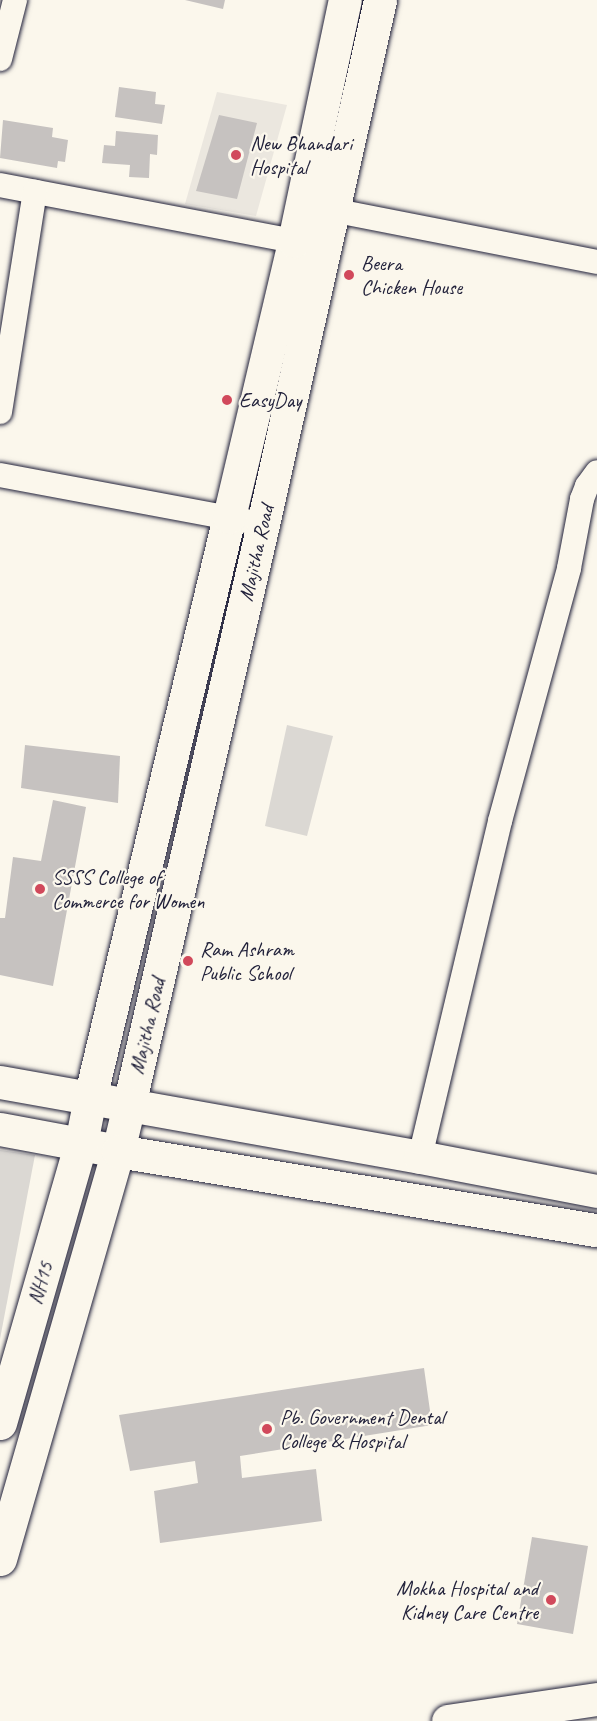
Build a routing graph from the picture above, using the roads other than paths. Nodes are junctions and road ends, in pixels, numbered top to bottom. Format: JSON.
{"nodes":[{"id":1,"x":15,"y":0,"type":"edge"},
{"id":2,"x":345,"y":0,"type":"edge"},
{"id":3,"x":380,"y":0,"type":"edge"},
{"id":4,"x":0,"y":59,"type":"edge"},
{"id":5,"x":0,"y":185,"type":"edge"},
{"id":6,"x":35,"y":192,"type":"junction"},
{"id":7,"x":332,"y":210,"type":"junction"},
{"id":8,"x":294,"y":241,"type":"junction"},
{"id":9,"x":597,"y":262,"type":"edge"},
{"id":10,"x":0,"y":412,"type":"edge"},
{"id":11,"x":597,"y":472,"type":"edge"},
{"id":12,"x":0,"y":475,"type":"edge"},
{"id":13,"x":229,"y":517,"type":"junction"},
{"id":14,"x":263,"y":524,"type":"junction"},
{"id":15,"x":0,"y":1082,"type":"edge"},
{"id":16,"x":90,"y":1098,"type":"junction"},
{"id":17,"x":129,"y":1105,"type":"junction"},
{"id":18,"x":0,"y":1129,"type":"edge"},
{"id":19,"x":81,"y":1143,"type":"junction"},
{"id":20,"x":118,"y":1151,"type":"junction"},
{"id":21,"x":420,"y":1157,"type":"junction"},
{"id":22,"x":597,"y":1191,"type":"edge"},
{"id":23,"x":597,"y":1230,"type":"edge"},
{"id":24,"x":0,"y":1423,"type":"edge"},
{"id":25,"x":0,"y":1559,"type":"edge"},
{"id":26,"x":597,"y":1699,"type":"edge"},
{"id":27,"x":448,"y":1721,"type":"edge"}],
"edges":[{"from":1,"to":4,"type":"street"},
{"from":2,"to":8,"type":"main road","name":"Majitha Road"},
{"from":3,"to":7,"type":"main road","name":"Majitha Road"},
{"from":5,"to":6,"type":"street"},
{"from":6,"to":8,"type":"street"},
{"from":6,"to":10,"type":"street"},
{"from":7,"to":9,"type":"street"},
{"from":7,"to":14,"type":"main road","name":"Majitha Road"},
{"from":8,"to":13,"type":"main road","name":"Majitha Road"},
{"from":11,"to":21,"type":"street"},
{"from":12,"to":13,"type":"street"},
{"from":13,"to":14,"type":"street"},
{"from":13,"to":16,"type":"main road","name":"Majitha Road"},
{"from":14,"to":17,"type":"main road","name":"Majitha Road"},
{"from":15,"to":16,"type":"main road"},
{"from":16,"to":17,"type":"main road"},
{"from":16,"to":19,"type":"main road","name":"Majitha Road"},
{"from":17,"to":20,"type":"main road","name":"Majitha Road"},
{"from":17,"to":21,"type":"main road"},
{"from":18,"to":19,"type":"main road"},
{"from":19,"to":20,"type":"main road"},
{"from":19,"to":24,"type":"main road","name":"NH15"},
{"from":20,"to":23,"type":"main road"},
{"from":20,"to":25,"type":"main road","name":"Majitha Road"},
{"from":21,"to":22,"type":"main road"},
{"from":26,"to":27,"type":"main road"}]}
